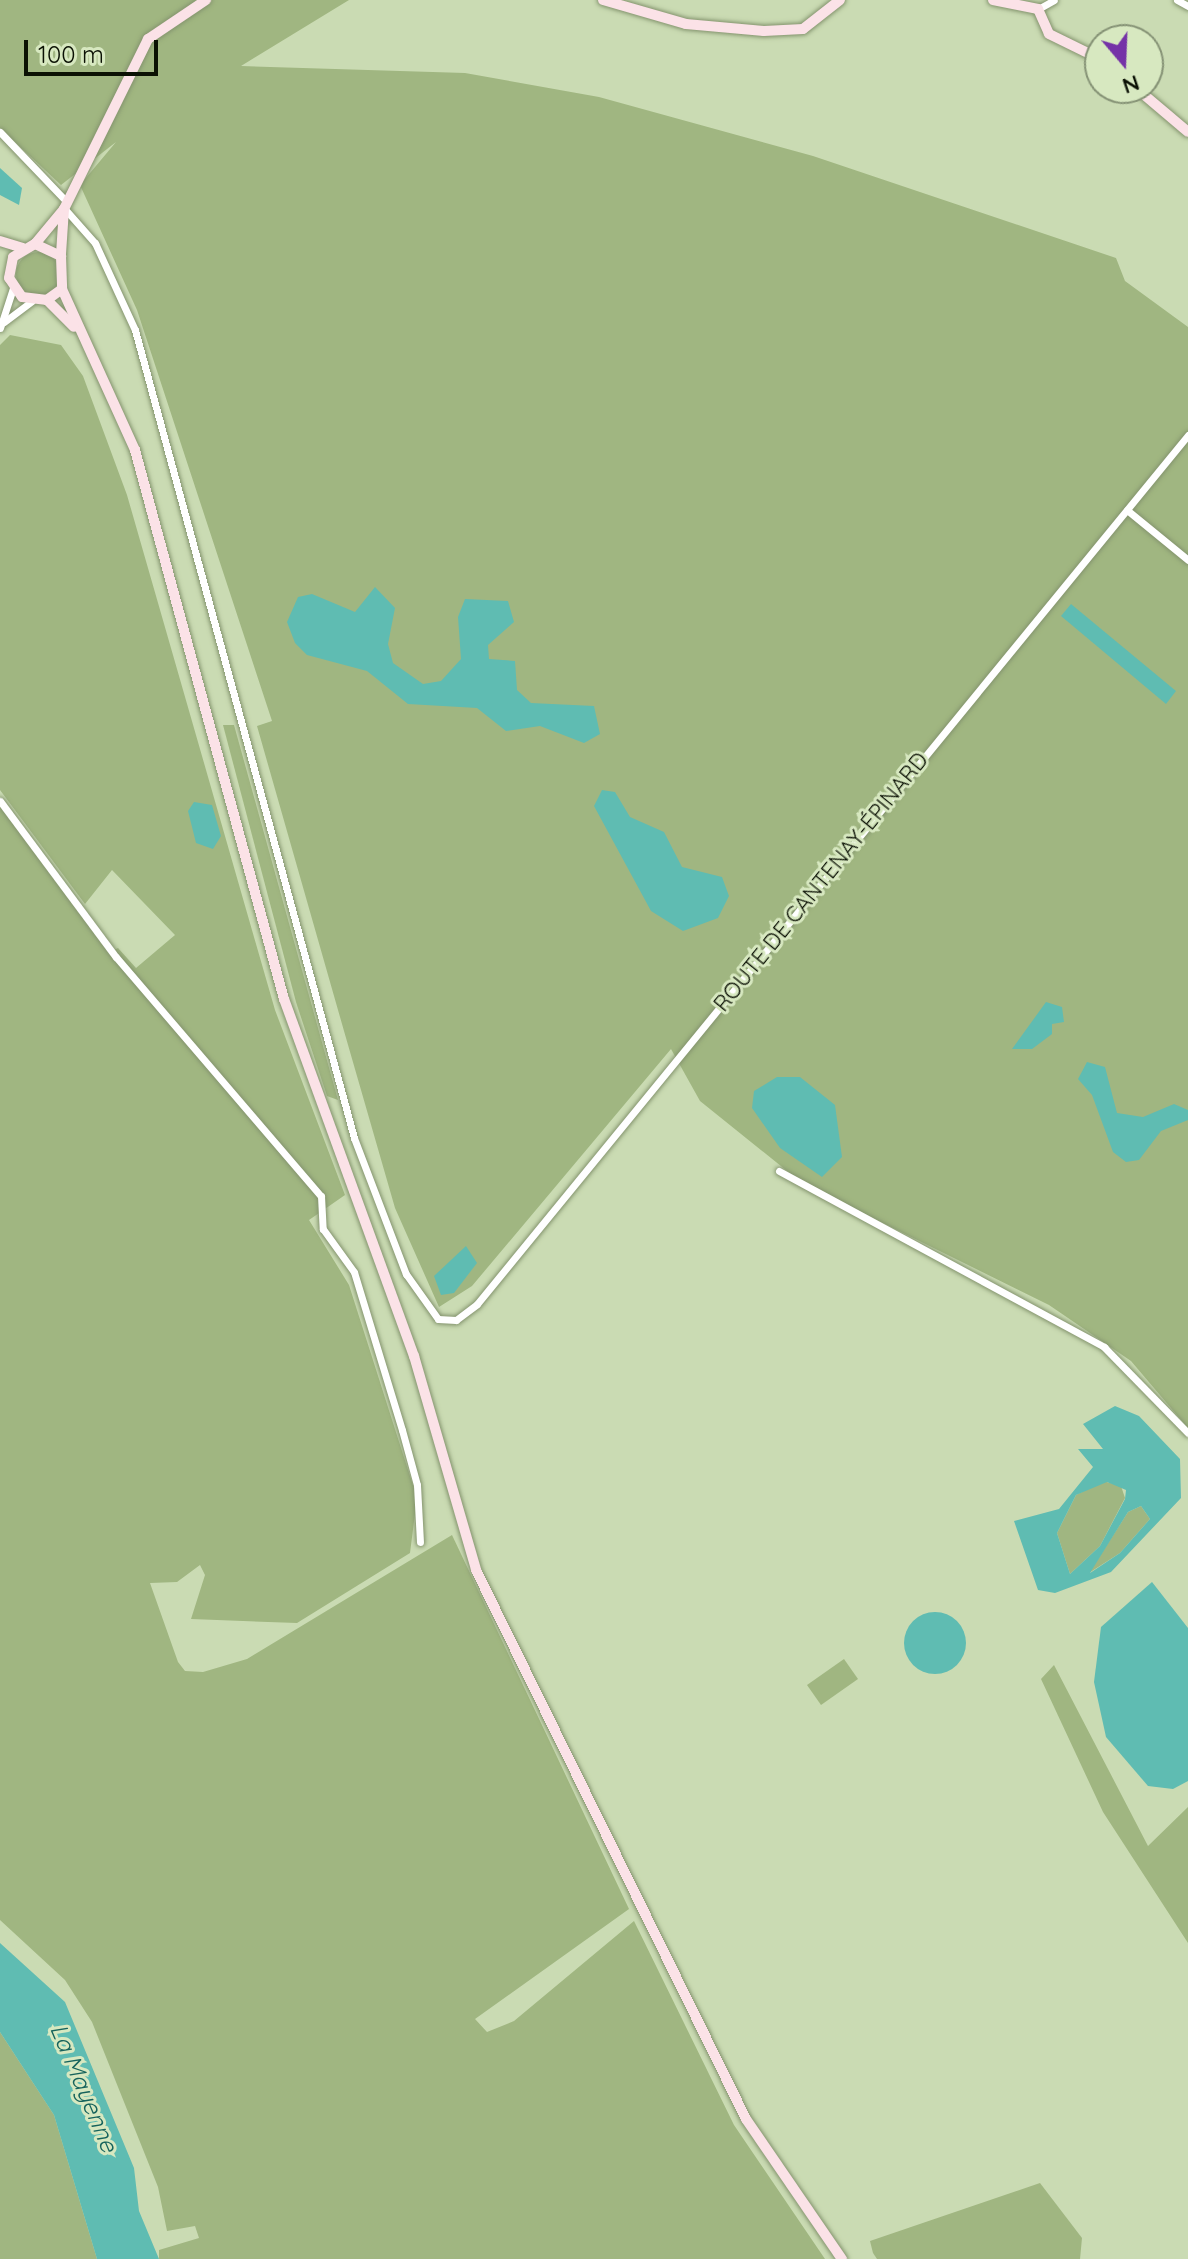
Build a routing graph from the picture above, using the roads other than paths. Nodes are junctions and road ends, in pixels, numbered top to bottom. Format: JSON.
{"nodes":[{"id":1,"x":206,"y":0,"type":"edge"},
{"id":2,"x":603,"y":0,"type":"edge"},
{"id":3,"x":840,"y":0,"type":"edge"},
{"id":4,"x":993,"y":0,"type":"edge"},
{"id":5,"x":1054,"y":0,"type":"edge"},
{"id":6,"x":1177,"y":0,"type":"edge"},
{"id":7,"x":1188,"y":6,"type":"edge"},
{"id":8,"x":1038,"y":9,"type":"junction"},
{"id":9,"x":1084,"y":51,"type":"edge"},
{"id":10,"x":1155,"y":104,"type":"edge"},
{"id":11,"x":0,"y":132,"type":"edge"},
{"id":12,"x":1188,"y":132,"type":"edge"},
{"id":13,"x":65,"y":206,"type":"junction"},
{"id":14,"x":0,"y":241,"type":"edge"},
{"id":15,"x":35,"y":244,"type":"junction"},
{"id":16,"x":23,"y":248,"type":"junction"},
{"id":17,"x":61,"y":256,"type":"junction"},
{"id":18,"x":0,"y":258,"type":"edge"},
{"id":19,"x":9,"y":271,"type":"junction"},
{"id":20,"x":13,"y":288,"type":"junction"},
{"id":21,"x":62,"y":289,"type":"junction"},
{"id":22,"x":47,"y":300,"type":"junction"},
{"id":23,"x":32,"y":301,"type":"junction"},
{"id":24,"x":2,"y":325,"type":"edge"},
{"id":25,"x":78,"y":331,"type":"junction"},
{"id":26,"x":1188,"y":435,"type":"edge"},
{"id":27,"x":1127,"y":510,"type":"junction"},
{"id":28,"x":1188,"y":560,"type":"edge"},
{"id":29,"x":0,"y":801,"type":"edge"},
{"id":30,"x":779,"y":1171,"type":"dead end"},
{"id":31,"x":1188,"y":1433,"type":"edge"},
{"id":32,"x":420,"y":1542,"type":"dead end"},
{"id":33,"x":842,"y":2259,"type":"edge"}],
"edges":[{"from":1,"to":13,"type":"main road"},
{"from":2,"to":3,"type":"main road"},
{"from":4,"to":8,"type":"main road"},
{"from":5,"to":8,"type":"street"},
{"from":6,"to":7,"type":"street"},
{"from":8,"to":9,"type":"main road"},
{"from":10,"to":12,"type":"main road"},
{"from":11,"to":13,"type":"street"},
{"from":13,"to":15,"type":"main road"},
{"from":13,"to":17,"type":"main road"},
{"from":13,"to":27,"type":"street","name":"ROUTE DE CANTENAY-ÉPINARD"},
{"from":14,"to":16,"type":"main road"},
{"from":15,"to":16,"type":"main road"},
{"from":15,"to":17,"type":"main road"},
{"from":16,"to":19,"type":"main road"},
{"from":17,"to":21,"type":"main road"},
{"from":18,"to":19,"type":"main road"},
{"from":19,"to":20,"type":"main road"},
{"from":20,"to":23,"type":"main road"},
{"from":20,"to":24,"type":"street"},
{"from":21,"to":22,"type":"main road"},
{"from":21,"to":25,"type":"main road"},
{"from":22,"to":23,"type":"main road"},
{"from":22,"to":25,"type":"main road"},
{"from":23,"to":24,"type":"street"},
{"from":25,"to":33,"type":"main road"},
{"from":26,"to":27,"type":"street","name":"ROUTE DE CANTENAY-ÉPINARD"},
{"from":27,"to":28,"type":"street"},
{"from":29,"to":32,"type":"street"},
{"from":30,"to":31,"type":"street"}]}
